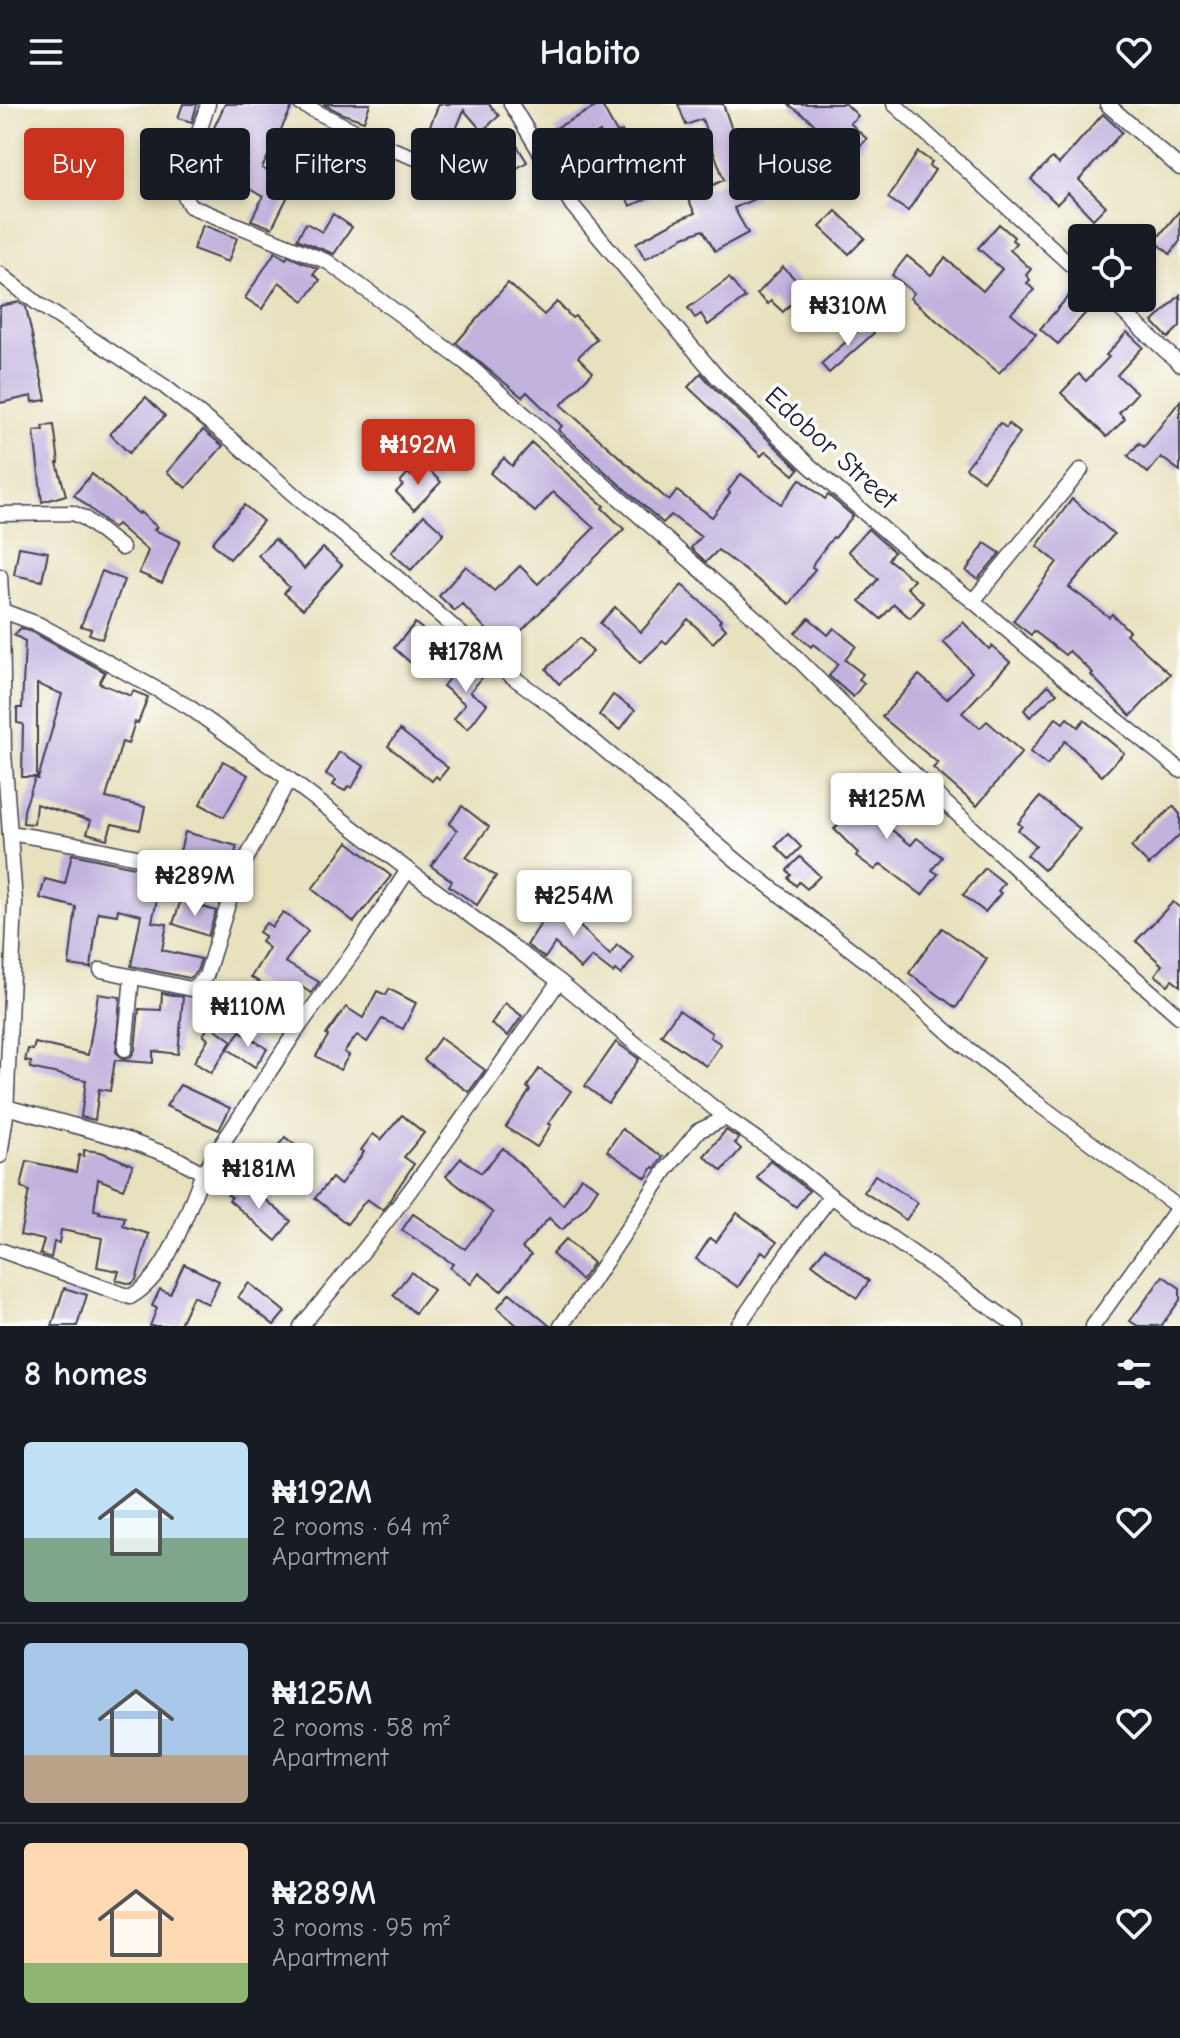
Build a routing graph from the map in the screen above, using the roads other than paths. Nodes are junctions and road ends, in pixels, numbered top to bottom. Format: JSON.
{"nodes":[{"id":1,"x":208,"y":104,"type":"edge"},
{"id":2,"x":301,"y":104,"type":"edge"},
{"id":3,"x":511,"y":104,"type":"edge"},
{"id":4,"x":894,"y":104,"type":"edge"},
{"id":5,"x":1107,"y":104,"type":"edge"},
{"id":6,"x":411,"y":156,"type":"edge"},
{"id":7,"x":1180,"y":168,"type":"edge"},
{"id":8,"x":1068,"y":262,"type":"edge"},
{"id":9,"x":0,"y":274,"type":"edge"},
{"id":10,"x":1123,"y":312,"type":"edge"},
{"id":11,"x":1180,"y":364,"type":"edge"},
{"id":12,"x":1081,"y":470,"type":"dead end"},
{"id":13,"x":0,"y":514,"type":"edge"},
{"id":14,"x":122,"y":548,"type":"dead end"},
{"id":15,"x":0,"y":576,"type":"edge"},
{"id":16,"x":973,"y":601,"type":"junction"},
{"id":17,"x":1,"y":611,"type":"edge"},
{"id":18,"x":2,"y":753,"type":"edge"},
{"id":19,"x":1180,"y":770,"type":"edge"},
{"id":20,"x":289,"y":779,"type":"junction"},
{"id":21,"x":10,"y":833,"type":"junction"},
{"id":22,"x":408,"y":870,"type":"junction"},
{"id":23,"x":236,"y":878,"type":"junction"},
{"id":24,"x":8,"y":902,"type":"edge"},
{"id":25,"x":101,"y":970,"type":"dead end"},
{"id":26,"x":132,"y":977,"type":"junction"},
{"id":27,"x":559,"y":981,"type":"junction"},
{"id":28,"x":1180,"y":1017,"type":"edge"},
{"id":29,"x":125,"y":1049,"type":"dead end"},
{"id":30,"x":6,"y":1107,"type":"junction"},
{"id":31,"x":726,"y":1118,"type":"junction"},
{"id":32,"x":0,"y":1156,"type":"edge"},
{"id":33,"x":203,"y":1173,"type":"junction"},
{"id":34,"x":831,"y":1196,"type":"junction"},
{"id":35,"x":1179,"y":1206,"type":"edge"},
{"id":36,"x":0,"y":1250,"type":"edge"},
{"id":37,"x":301,"y":1326,"type":"edge"},
{"id":38,"x":561,"y":1326,"type":"edge"},
{"id":39,"x":738,"y":1326,"type":"edge"},
{"id":40,"x":1017,"y":1326,"type":"edge"},
{"id":41,"x":1093,"y":1326,"type":"edge"}],
"edges":[{"from":1,"to":28,"type":"street"},
{"from":2,"to":6,"type":"street"},
{"from":3,"to":16,"type":"street","name":"Edobor Street"},
{"from":4,"to":8,"type":"street"},
{"from":5,"to":7,"type":"street"},
{"from":9,"to":35,"type":"street"},
{"from":10,"to":11,"type":"street"},
{"from":12,"to":16,"type":"street"},
{"from":13,"to":14,"type":"street"},
{"from":15,"to":17,"type":"street"},
{"from":16,"to":19,"type":"street","name":"Edobor Street"},
{"from":17,"to":18,"type":"street"},
{"from":17,"to":20,"type":"street"},
{"from":18,"to":21,"type":"street"},
{"from":20,"to":22,"type":"street"},
{"from":20,"to":23,"type":"street"},
{"from":21,"to":23,"type":"street"},
{"from":21,"to":24,"type":"street"},
{"from":22,"to":27,"type":"street"},
{"from":22,"to":33,"type":"street"},
{"from":23,"to":26,"type":"street"},
{"from":24,"to":30,"type":"street"},
{"from":25,"to":26,"type":"street"},
{"from":26,"to":29,"type":"street"},
{"from":27,"to":31,"type":"street"},
{"from":27,"to":37,"type":"street"},
{"from":30,"to":32,"type":"street"},
{"from":30,"to":33,"type":"street"},
{"from":31,"to":34,"type":"street"},
{"from":31,"to":38,"type":"street"},
{"from":33,"to":36,"type":"street"},
{"from":34,"to":39,"type":"street"},
{"from":34,"to":40,"type":"street"},
{"from":35,"to":41,"type":"street"}]}
